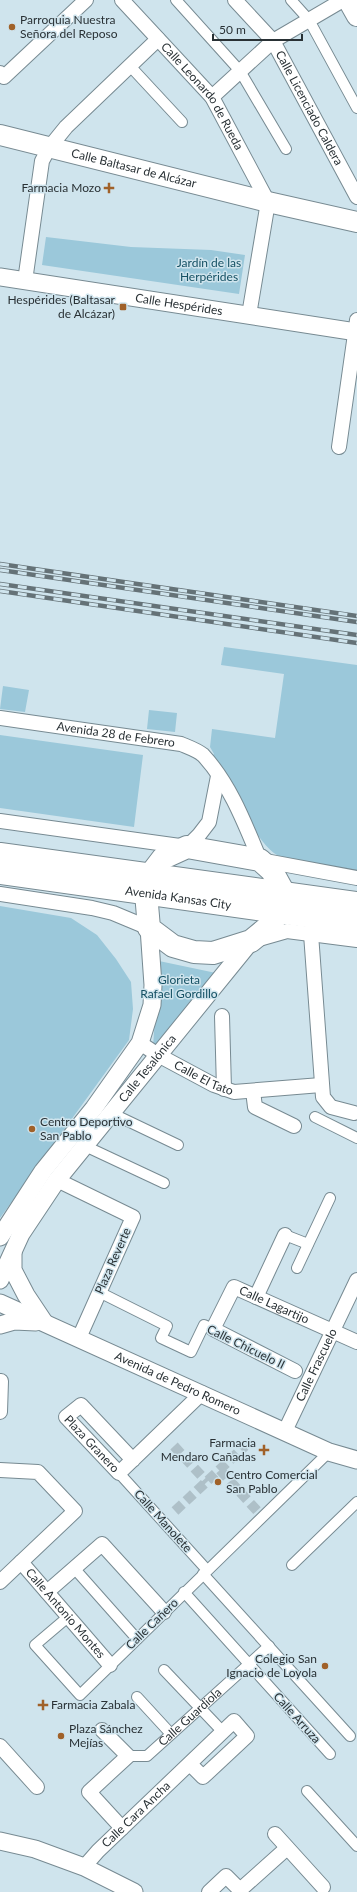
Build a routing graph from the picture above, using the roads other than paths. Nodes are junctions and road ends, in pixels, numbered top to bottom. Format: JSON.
{"nodes":[{"id":1,"x":86,"y":0,"type":"edge"},
{"id":2,"x":122,"y":0,"type":"edge"},
{"id":3,"x":176,"y":0,"type":"edge"},
{"id":4,"x":235,"y":0,"type":"edge"},
{"id":5,"x":291,"y":0,"type":"edge"},
{"id":6,"x":343,"y":0,"type":"edge"},
{"id":7,"x":348,"y":0,"type":"edge"},
{"id":8,"x":357,"y":16,"type":"edge"},
{"id":9,"x":309,"y":20,"type":"junction"},
{"id":10,"x":158,"y":39,"type":"junction"},
{"id":11,"x":273,"y":41,"type":"junction"},
{"id":12,"x":130,"y":66,"type":"junction"},
{"id":13,"x":240,"y":71,"type":"junction"},
{"id":14,"x":0,"y":72,"type":"edge"},
{"id":15,"x":212,"y":97,"type":"junction"},
{"id":16,"x":357,"y":108,"type":"edge"},
{"id":17,"x":182,"y":122,"type":"dead end"},
{"id":18,"x":0,"y":135,"type":"edge"},
{"id":19,"x":49,"y":148,"type":"junction"},
{"id":20,"x":286,"y":149,"type":"dead end"},
{"id":21,"x":357,"y":197,"type":"edge"},
{"id":22,"x":268,"y":202,"type":"junction"},
{"id":23,"x":357,"y":222,"type":"edge"},
{"id":24,"x":0,"y":277,"type":"edge"},
{"id":25,"x":24,"y":280,"type":"junction"},
{"id":26,"x":249,"y":315,"type":"junction"},
{"id":27,"x":356,"y":328,"type":"edge"},
{"id":28,"x":339,"y":447,"type":"dead end"},
{"id":29,"x":0,"y":718,"type":"edge"},
{"id":30,"x":218,"y":776,"type":"junction"},
{"id":31,"x":0,"y":821,"type":"edge"},
{"id":32,"x":186,"y":847,"type":"junction"},
{"id":33,"x":0,"y":854,"type":"edge"},
{"id":34,"x":260,"y":860,"type":"junction"},
{"id":35,"x":0,"y":873,"type":"edge"},
{"id":36,"x":357,"y":878,"type":"edge"},
{"id":37,"x":148,"y":884,"type":"junction"},
{"id":38,"x":0,"y":894,"type":"edge"},
{"id":39,"x":282,"y":902,"type":"junction"},
{"id":40,"x":357,"y":902,"type":"edge"},
{"id":41,"x":357,"y":923,"type":"edge"},
{"id":42,"x":149,"y":928,"type":"junction"},
{"id":43,"x":311,"y":934,"type":"junction"},
{"id":44,"x":357,"y":940,"type":"edge"},
{"id":45,"x":251,"y":941,"type":"junction"},
{"id":46,"x":222,"y":1016,"type":"dead end"},
{"id":47,"x":140,"y":1043,"type":"junction"},
{"id":48,"x":158,"y":1055,"type":"junction"},
{"id":49,"x":321,"y":1086,"type":"junction"},
{"id":50,"x":224,"y":1090,"type":"junction"},
{"id":51,"x":253,"y":1091,"type":"junction"},
{"id":52,"x":354,"y":1112,"type":"dead end"},
{"id":53,"x":111,"y":1113,"type":"junction"},
{"id":54,"x":315,"y":1117,"type":"dead end"},
{"id":55,"x":294,"y":1126,"type":"dead end"},
{"id":56,"x":357,"y":1138,"type":"edge"},
{"id":57,"x":178,"y":1145,"type":"dead end"},
{"id":58,"x":85,"y":1146,"type":"junction"},
{"id":59,"x":50,"y":1176,"type":"junction"},
{"id":60,"x":164,"y":1183,"type":"dead end"},
{"id":61,"x":330,"y":1198,"type":"dead end"},
{"id":62,"x":285,"y":1234,"type":"joint"},
{"id":63,"x":0,"y":1237,"type":"edge"},
{"id":64,"x":308,"y":1244,"type":"junction"},
{"id":65,"x":13,"y":1251,"type":"junction"},
{"id":66,"x":297,"y":1268,"type":"dead end"},
{"id":67,"x":0,"y":1280,"type":"edge"},
{"id":68,"x":357,"y":1280,"type":"edge"},
{"id":69,"x":99,"y":1292,"type":"junction"},
{"id":70,"x":256,"y":1297,"type":"junction"},
{"id":71,"x":353,"y":1300,"type":"edge"},
{"id":72,"x":0,"y":1303,"type":"edge"},
{"id":73,"x":44,"y":1322,"type":"junction"},
{"id":74,"x":0,"y":1324,"type":"edge"},
{"id":75,"x":213,"y":1329,"type":"junction"},
{"id":76,"x":333,"y":1330,"type":"junction"},
{"id":77,"x":79,"y":1338,"type":"junction"},
{"id":78,"x":357,"y":1342,"type":"edge"},
{"id":79,"x":295,"y":1371,"type":"dead end"},
{"id":80,"x":1,"y":1381,"type":"dead end"},
{"id":81,"x":202,"y":1393,"type":"junction"},
{"id":82,"x":0,"y":1412,"type":"edge"},
{"id":83,"x":285,"y":1431,"type":"junction"},
{"id":84,"x":329,"y":1452,"type":"junction"},
{"id":85,"x":133,"y":1460,"type":"junction"},
{"id":86,"x":357,"y":1460,"type":"edge"},
{"id":87,"x":0,"y":1470,"type":"edge"},
{"id":88,"x":119,"y":1473,"type":"junction"},
{"id":89,"x":357,"y":1502,"type":"edge"},
{"id":90,"x":21,"y":1562,"type":"junction"},
{"id":91,"x":292,"y":1565,"type":"dead end"},
{"id":92,"x":74,"y":1568,"type":"junction"},
{"id":93,"x":205,"y":1572,"type":"junction"},
{"id":94,"x":0,"y":1582,"type":"edge"},
{"id":95,"x":47,"y":1592,"type":"junction"},
{"id":96,"x":184,"y":1592,"type":"junction"},
{"id":97,"x":164,"y":1612,"type":"junction"},
{"id":98,"x":68,"y":1616,"type":"junction"},
{"id":99,"x":137,"y":1639,"type":"junction"},
{"id":100,"x":269,"y":1646,"type":"junction"},
{"id":101,"x":249,"y":1664,"type":"junction"},
{"id":102,"x":110,"y":1665,"type":"junction"},
{"id":103,"x":164,"y":1670,"type":"dead end"},
{"id":104,"x":137,"y":1697,"type":"dead end"},
{"id":105,"x":200,"y":1708,"type":"junction"},
{"id":106,"x":102,"y":1730,"type":"dead end"},
{"id":107,"x":223,"y":1732,"type":"junction"},
{"id":108,"x":171,"y":1734,"type":"junction"},
{"id":109,"x":350,"y":1736,"type":"dead end"},
{"id":110,"x":0,"y":1746,"type":"edge"},
{"id":111,"x":330,"y":1754,"type":"dead end"},
{"id":112,"x":128,"y":1756,"type":"junction"},
{"id":113,"x":190,"y":1764,"type":"junction"},
{"id":114,"x":37,"y":1787,"type":"dead end"},
{"id":115,"x":307,"y":1791,"type":"dead end"},
{"id":116,"x":122,"y":1828,"type":"junction"},
{"id":117,"x":275,"y":1834,"type":"dead end"},
{"id":118,"x":0,"y":1841,"type":"edge"},
{"id":119,"x":357,"y":1846,"type":"edge"},
{"id":120,"x":287,"y":1848,"type":"junction"},
{"id":121,"x":84,"y":1867,"type":"junction"},
{"id":122,"x":323,"y":1890,"type":"edge"},
{"id":123,"x":134,"y":1892,"type":"edge"},
{"id":124,"x":209,"y":1892,"type":"edge"}],
"edges":[{"from":1,"to":14,"type":"street"},
{"from":2,"to":10,"type":"street","name":"Calle Leonardo de Rueda"},
{"from":3,"to":13,"type":"street"},
{"from":4,"to":11,"type":"street","name":"Calle Licenciado Caldera"},
{"from":5,"to":9,"type":"street"},
{"from":6,"to":9,"type":"street"},
{"from":7,"to":8,"type":"main road"},
{"from":9,"to":11,"type":"street"},
{"from":9,"to":16,"type":"street"},
{"from":10,"to":12,"type":"street"},
{"from":10,"to":15,"type":"street","name":"Calle Leonardo de Rueda"},
{"from":11,"to":13,"type":"street"},
{"from":11,"to":21,"type":"street","name":"Calle Licenciado Caldera"},
{"from":12,"to":17,"type":"street"},
{"from":12,"to":19,"type":"street"},
{"from":13,"to":15,"type":"street"},
{"from":13,"to":20,"type":"street"},
{"from":15,"to":22,"type":"street","name":"Calle Leonardo de Rueda"},
{"from":18,"to":19,"type":"main road","name":"Calle Baltasar de Alcázar"},
{"from":19,"to":22,"type":"main road","name":"Calle Baltasar de Alcázar"},
{"from":19,"to":25,"type":"street"},
{"from":22,"to":23,"type":"main road","name":"Calle Baltasar de Alcázar"},
{"from":22,"to":26,"type":"street"},
{"from":24,"to":25,"type":"street","name":"Calle Hespérides"},
{"from":25,"to":26,"type":"street","name":"Calle Hespérides"},
{"from":26,"to":27,"type":"street","name":"Calle Hespérides"},
{"from":27,"to":28,"type":"street"},
{"from":29,"to":30,"type":"street","name":"Avenida 28 de Febrero"},
{"from":30,"to":32,"type":"street"},
{"from":30,"to":34,"type":"street","name":"Avenida 28 de Febrero"},
{"from":31,"to":32,"type":"street"},
{"from":32,"to":34,"type":"main road"},
{"from":32,"to":37,"type":"main road"},
{"from":33,"to":37,"type":"main road","name":"Avenida Kansas City"},
{"from":34,"to":36,"type":"street"},
{"from":34,"to":39,"type":"main road"},
{"from":35,"to":37,"type":"main road","name":"Avenida Kansas City"},
{"from":37,"to":39,"type":"main road","name":"Avenida Kansas City"},
{"from":37,"to":42,"type":"main road"},
{"from":38,"to":42,"type":"street"},
{"from":39,"to":40,"type":"main road","name":"Avenida Kansas City"},
{"from":39,"to":41,"type":"main road","name":"Avenida Kansas City"},
{"from":39,"to":45,"type":"main road"},
{"from":42,"to":45,"type":"main road"},
{"from":42,"to":47,"type":"street","name":"Calle Tesalónica"},
{"from":43,"to":44,"type":"street"},
{"from":43,"to":45,"type":"street"},
{"from":43,"to":49,"type":"street"},
{"from":45,"to":48,"type":"street","name":"Calle Tesalónica"},
{"from":46,"to":50,"type":"street"},
{"from":47,"to":48,"type":"street","name":"Calle El Tato"},
{"from":47,"to":59,"type":"street","name":"Calle Tesalónica"},
{"from":48,"to":50,"type":"street","name":"Calle El Tato"},
{"from":48,"to":53,"type":"street","name":"Calle Tesalónica"},
{"from":49,"to":51,"type":"street","name":"Calle El Tato"},
{"from":49,"to":52,"type":"street"},
{"from":50,"to":51,"type":"street","name":"Calle El Tato"},
{"from":51,"to":55,"type":"street"},
{"from":53,"to":57,"type":"street"},
{"from":53,"to":58,"type":"street","name":"Calle Tesalónica"},
{"from":54,"to":56,"type":"street"},
{"from":58,"to":59,"type":"street","name":"Calle Tesalónica"},
{"from":58,"to":60,"type":"street"},
{"from":59,"to":63,"type":"street","name":"Calle Tesalónica"},
{"from":59,"to":65,"type":"street","name":"Calle Tesalónica"},
{"from":59,"to":69,"type":"street","name":"Plaza Reverte"},
{"from":61,"to":64,"type":"street"},
{"from":62,"to":64,"type":"street"},
{"from":62,"to":70,"type":"street"},
{"from":64,"to":66,"type":"street"},
{"from":65,"to":67,"type":"street","name":"Calle Tesalónica"},
{"from":65,"to":73,"type":"street"},
{"from":68,"to":71,"type":"street","name":"Calle Frascuelo"},
{"from":69,"to":75,"type":"street","name":"Calle Chicuelo II"},
{"from":69,"to":77,"type":"street","name":"Plaza Reverte"},
{"from":70,"to":75,"type":"street","name":"Calle Lagartijo"},
{"from":70,"to":76,"type":"street","name":"Calle Lagartijo"},
{"from":71,"to":76,"type":"street","name":"Calle Frascuelo"},
{"from":72,"to":73,"type":"street","name":"Avenida de Pedro Romero"},
{"from":73,"to":74,"type":"street"},
{"from":73,"to":77,"type":"street","name":"Avenida de Pedro Romero"},
{"from":75,"to":79,"type":"street","name":"Calle Chicuelo II"},
{"from":76,"to":78,"type":"street","name":"Calle Lagartijo"},
{"from":76,"to":83,"type":"street","name":"Calle Frascuelo"},
{"from":77,"to":81,"type":"street","name":"Avenida de Pedro Romero"},
{"from":80,"to":82,"type":"street"},
{"from":81,"to":83,"type":"street","name":"Avenida de Pedro Romero"},
{"from":81,"to":85,"type":"street"},
{"from":83,"to":84,"type":"street","name":"Avenida de Pedro Romero"},
{"from":84,"to":86,"type":"street","name":"Avenida de Pedro Romero"},
{"from":84,"to":93,"type":"street","name":"Calle Cañero"},
{"from":85,"to":88,"type":"street","name":"Plaza Granero"},
{"from":85,"to":88,"type":"street","name":"Plaza Granero"},
{"from":87,"to":90,"type":"street"},
{"from":88,"to":93,"type":"street","name":"Calle Manolete"},
{"from":89,"to":91,"type":"street"},
{"from":90,"to":94,"type":"street"},
{"from":90,"to":95,"type":"street","name":"Calle Antonio Montes"},
{"from":92,"to":95,"type":"street"},
{"from":92,"to":97,"type":"street"},
{"from":92,"to":99,"type":"street"},
{"from":93,"to":96,"type":"street","name":"Calle Cañero"},
{"from":93,"to":100,"type":"street","name":"Calle Manolete"},
{"from":95,"to":98,"type":"street","name":"Calle Antonio Montes"},
{"from":96,"to":97,"type":"street","name":"Calle Cañero"},
{"from":96,"to":101,"type":"street","name":"Calle Arruza"},
{"from":97,"to":99,"type":"street","name":"Calle Cañero"},
{"from":98,"to":102,"type":"street","name":"Calle Antonio Montes"},
{"from":98,"to":102,"type":"street","name":"Calle Cañero"},
{"from":99,"to":102,"type":"street","name":"Calle Cañero"},
{"from":100,"to":101,"type":"street","name":"Calle Guardiola"},
{"from":100,"to":109,"type":"street","name":"Calle Manolete"},
{"from":101,"to":105,"type":"street","name":"Calle Guardiola"},
{"from":101,"to":111,"type":"street","name":"Calle Arruza"},
{"from":103,"to":105,"type":"street"},
{"from":104,"to":108,"type":"street"},
{"from":105,"to":107,"type":"street"},
{"from":105,"to":108,"type":"street","name":"Calle Guardiola"},
{"from":106,"to":112,"type":"street"},
{"from":107,"to":113,"type":"street","name":"Calle Cara Ancha"},
{"from":107,"to":113,"type":"street","name":"Calle Cara Ancha"},
{"from":108,"to":112,"type":"street","name":"Calle Guardiola"},
{"from":110,"to":114,"type":"street"},
{"from":112,"to":116,"type":"street"},
{"from":113,"to":116,"type":"street","name":"Calle Cara Ancha"},
{"from":115,"to":119,"type":"street"},
{"from":116,"to":121,"type":"street","name":"Calle Cara Ancha"},
{"from":117,"to":120,"type":"street"},
{"from":118,"to":121,"type":"street"},
{"from":120,"to":122,"type":"street"},
{"from":120,"to":124,"type":"street"},
{"from":121,"to":123,"type":"street"}]}
